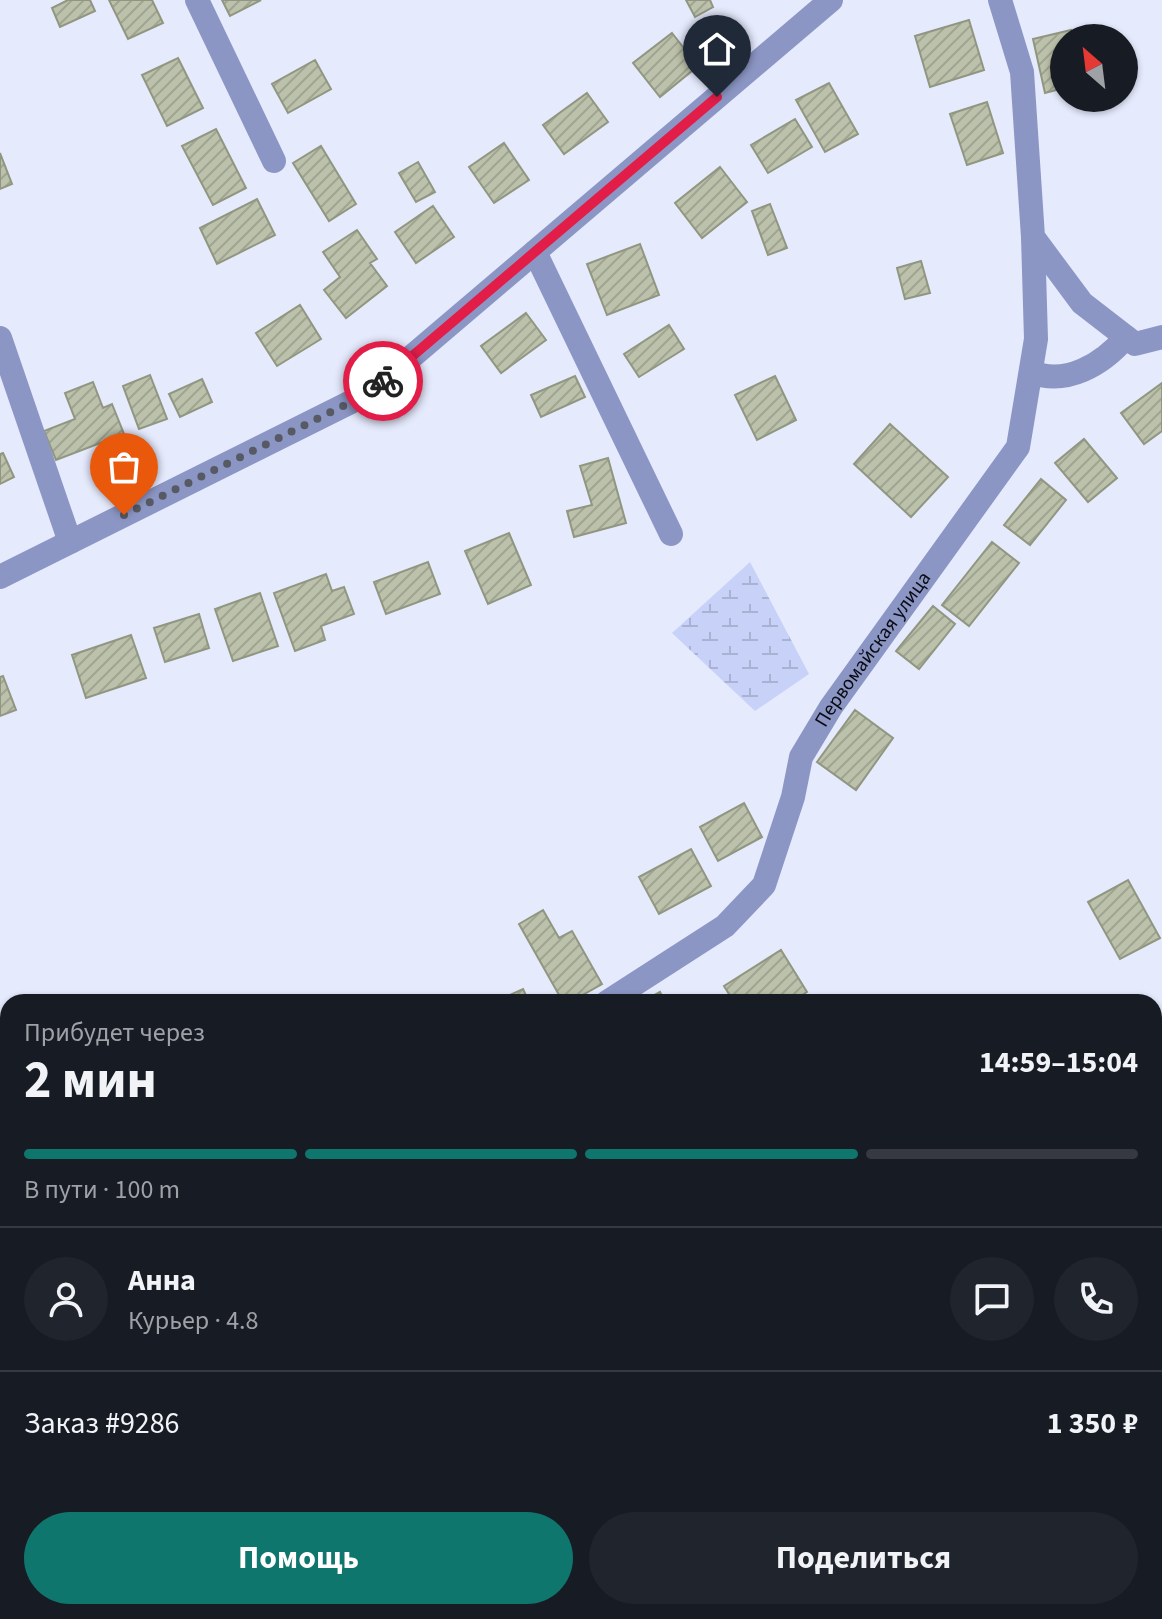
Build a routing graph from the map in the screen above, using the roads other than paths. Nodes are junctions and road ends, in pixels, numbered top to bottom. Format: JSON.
{"nodes":[{"id":1,"x":197,"y":0,"type":"edge"},
{"id":2,"x":831,"y":0,"type":"edge"},
{"id":3,"x":1000,"y":0,"type":"edge"},
{"id":4,"x":274,"y":161,"type":"dead end"},
{"id":5,"x":1033,"y":237,"type":"junction"},
{"id":6,"x":535,"y":252,"type":"junction"},
{"id":7,"x":1126,"y":337,"type":"junction"},
{"id":8,"x":1162,"y":337,"type":"edge"},
{"id":9,"x":0,"y":338,"type":"edge"},
{"id":10,"x":1031,"y":372,"type":"junction"},
{"id":11,"x":671,"y":534,"type":"dead end"},
{"id":12,"x":70,"y":542,"type":"junction"},
{"id":13,"x":0,"y":577,"type":"edge"},
{"id":14,"x":619,"y":994,"type":"edge"}],
"edges":[{"from":1,"to":4,"type":"street"},
{"from":2,"to":6,"type":"street"},
{"from":3,"to":5,"type":"street","name":"Первомайская улица"},
{"from":5,"to":7,"type":"street"},
{"from":5,"to":10,"type":"street","name":"Первомайская улица"},
{"from":6,"to":11,"type":"street"},
{"from":6,"to":12,"type":"street"},
{"from":7,"to":8,"type":"street"},
{"from":7,"to":10,"type":"street"},
{"from":9,"to":12,"type":"street"},
{"from":10,"to":14,"type":"street","name":"Первомайская улица"},
{"from":12,"to":13,"type":"street"}]}
